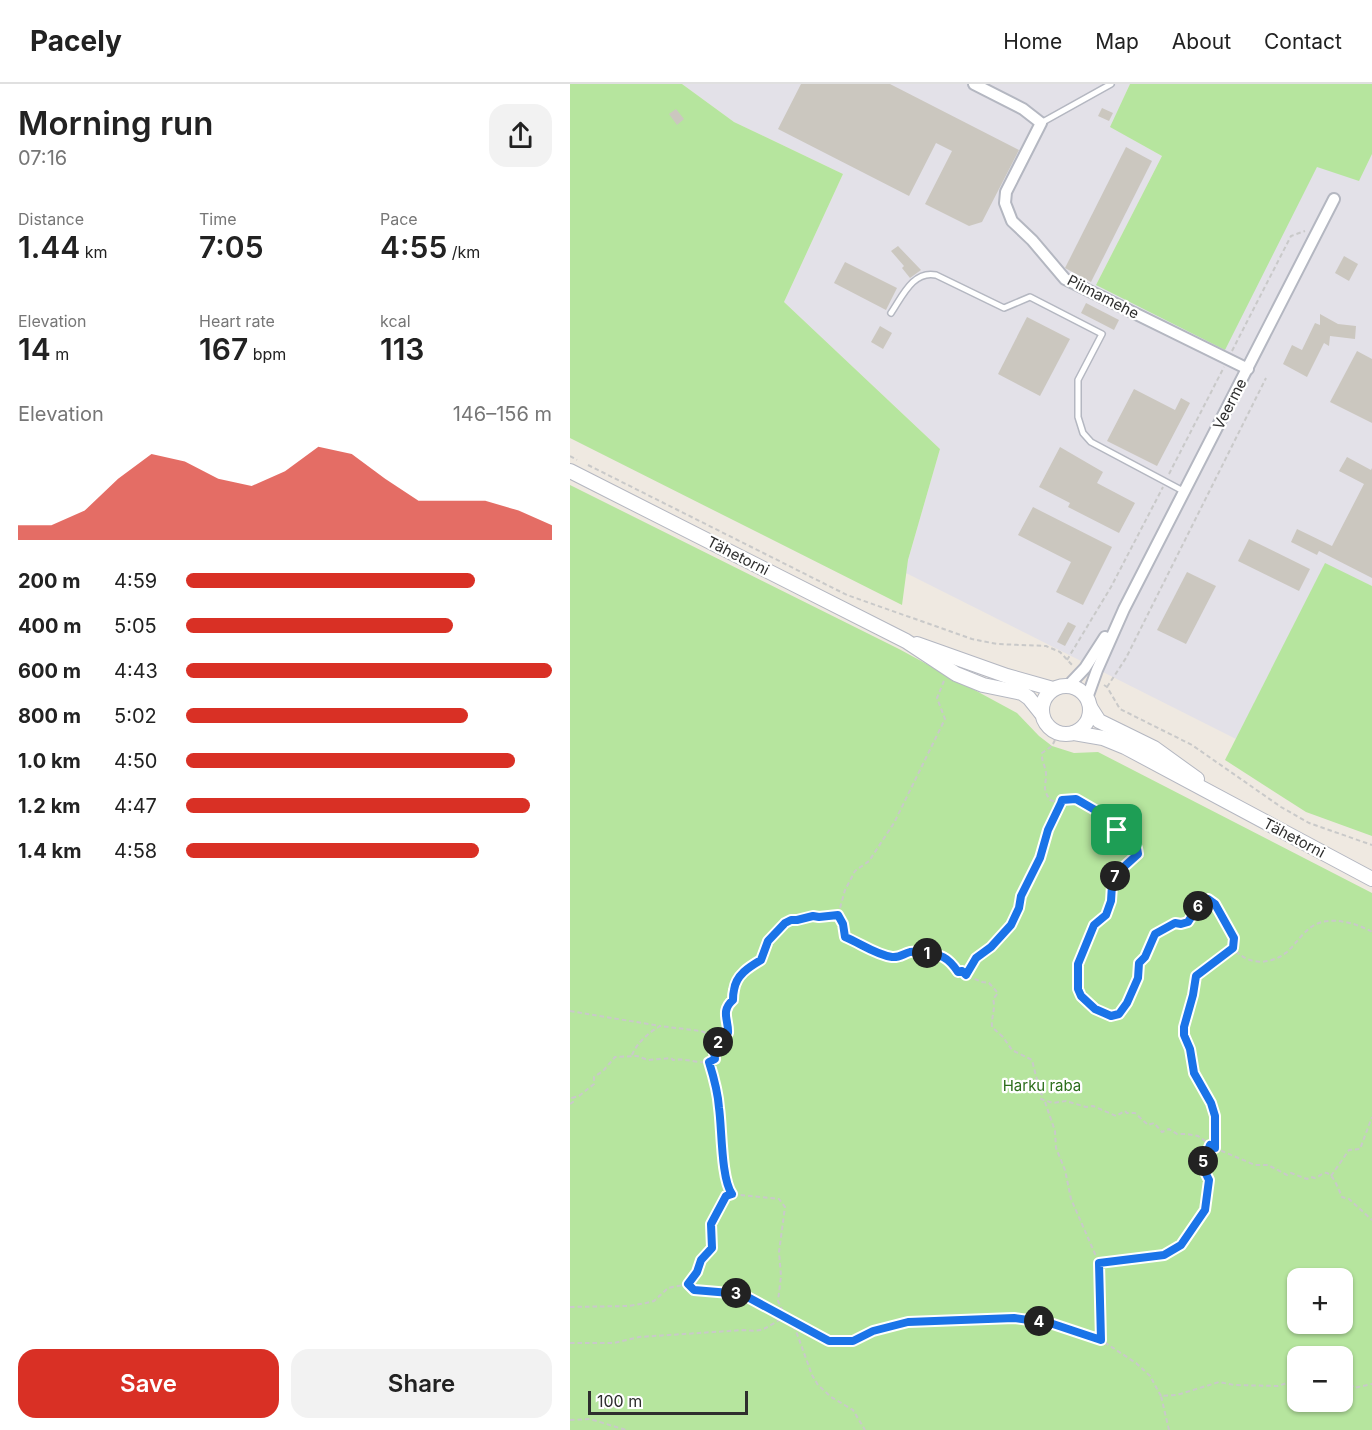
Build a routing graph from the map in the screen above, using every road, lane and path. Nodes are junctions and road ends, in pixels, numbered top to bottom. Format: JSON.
{"nodes":[{"id":1,"x":974,"y":84,"type":"edge"},
{"id":2,"x":1111,"y":84,"type":"edge"},
{"id":3,"x":1041,"y":123,"type":"junction"},
{"id":4,"x":1334,"y":199,"type":"dead end"},
{"id":5,"x":1322,"y":225,"type":"junction"},
{"id":6,"x":891,"y":313,"type":"dead end"},
{"id":7,"x":1228,"y":359,"type":"junction"},
{"id":8,"x":1248,"y":369,"type":"junction"},
{"id":9,"x":1266,"y":378,"type":"dead end"},
{"id":10,"x":570,"y":456,"type":"edge"},
{"id":11,"x":570,"y":471,"type":"edge"},
{"id":12,"x":1165,"y":483,"type":"junction"},
{"id":13,"x":1185,"y":492,"type":"junction"},
{"id":14,"x":1124,"y":609,"type":"junction"},
{"id":15,"x":906,"y":641,"type":"junction"},
{"id":16,"x":1067,"y":660,"type":"junction"},
{"id":17,"x":1081,"y":673,"type":"junction"},
{"id":18,"x":946,"y":675,"type":"dead end"},
{"id":19,"x":1093,"y":679,"type":"junction"},
{"id":20,"x":1068,"y":686,"type":"junction"},
{"id":21,"x":1107,"y":687,"type":"junction"},
{"id":22,"x":1053,"y":689,"type":"junction"},
{"id":23,"x":1088,"y":703,"type":"junction"},
{"id":24,"x":1041,"y":713,"type":"junction"},
{"id":25,"x":1074,"y":733,"type":"junction"},
{"id":26,"x":1055,"y":741,"type":"dead end"},
{"id":27,"x":1217,"y":795,"type":"junction"},
{"id":28,"x":1061,"y":803,"type":"junction"},
{"id":29,"x":1372,"y":845,"type":"edge"},
{"id":30,"x":1372,"y":879,"type":"edge"},
{"id":31,"x":838,"y":915,"type":"junction"},
{"id":32,"x":1372,"y":932,"type":"edge"},
{"id":33,"x":1233,"y":948,"type":"junction"},
{"id":34,"x":966,"y":975,"type":"junction"},
{"id":35,"x":570,"y":1011,"type":"edge"},
{"id":36,"x":660,"y":1026,"type":"junction"},
{"id":37,"x":719,"y":1038,"type":"junction"},
{"id":38,"x":632,"y":1056,"type":"junction"},
{"id":39,"x":709,"y":1062,"type":"junction"},
{"id":40,"x":1044,"y":1101,"type":"junction"},
{"id":41,"x":570,"y":1104,"type":"edge"},
{"id":42,"x":1372,"y":1118,"type":"edge"},
{"id":43,"x":1210,"y":1145,"type":"junction"},
{"id":44,"x":1215,"y":1148,"type":"junction"},
{"id":45,"x":1331,"y":1176,"type":"junction"},
{"id":46,"x":732,"y":1194,"type":"junction"},
{"id":47,"x":1372,"y":1220,"type":"edge"},
{"id":48,"x":1099,"y":1263,"type":"junction"},
{"id":49,"x":688,"y":1284,"type":"junction"},
{"id":50,"x":570,"y":1307,"type":"edge"},
{"id":51,"x":785,"y":1317,"type":"junction"},
{"id":52,"x":1101,"y":1340,"type":"junction"},
{"id":53,"x":570,"y":1343,"type":"edge"},
{"id":54,"x":1287,"y":1383,"type":"edge"},
{"id":55,"x":1372,"y":1384,"type":"edge"},
{"id":56,"x":1353,"y":1386,"type":"edge"},
{"id":57,"x":1161,"y":1396,"type":"junction"},
{"id":58,"x":570,"y":1420,"type":"edge"},
{"id":59,"x":626,"y":1430,"type":"edge"},
{"id":60,"x":865,"y":1430,"type":"edge"},
{"id":61,"x":1169,"y":1430,"type":"edge"}],
"edges":[{"from":1,"to":3,"type":"street"},
{"from":2,"to":3,"type":"lane"},
{"from":3,"to":7,"type":"street","name":"Piimamehe"},
{"from":4,"to":5,"type":"street","name":"Veerme"},
{"from":5,"to":7,"type":"path"},
{"from":5,"to":8,"type":"street","name":"Veerme"},
{"from":6,"to":12,"type":"lane"},
{"from":7,"to":8,"type":"street","name":"Piimamehe"},
{"from":7,"to":12,"type":"path"},
{"from":8,"to":13,"type":"street","name":"Veerme"},
{"from":9,"to":21,"type":"path"},
{"from":10,"to":16,"type":"path"},
{"from":11,"to":15,"type":"street","name":"Tähetorni"},
{"from":12,"to":13,"type":"lane"},
{"from":12,"to":16,"type":"path"},
{"from":13,"to":14,"type":"street","name":"Veerme"},
{"from":14,"to":17,"type":"street","name":"Veerme"},
{"from":14,"to":19,"type":"street","name":"Veerme"},
{"from":15,"to":22,"type":"street","name":"Tähetorni"},
{"from":15,"to":24,"type":"street","name":"Tähetorni"},
{"from":16,"to":17,"type":"path"},
{"from":17,"to":20,"type":"street","name":"Veerme"},
{"from":18,"to":31,"type":"path"},
{"from":19,"to":21,"type":"path"},
{"from":19,"to":23,"type":"street","name":"Veerme"},
{"from":20,"to":22,"type":"street"},
{"from":20,"to":23,"type":"street"},
{"from":21,"to":29,"type":"path"},
{"from":22,"to":24,"type":"street"},
{"from":23,"to":25,"type":"street"},
{"from":23,"to":27,"type":"street","name":"Tähetorni"},
{"from":24,"to":25,"type":"street"},
{"from":25,"to":27,"type":"street","name":"Tähetorni"},
{"from":26,"to":28,"type":"path"},
{"from":27,"to":30,"type":"street","name":"Tähetorni"},
{"from":28,"to":33,"type":"path"},
{"from":28,"to":34,"type":"path"},
{"from":31,"to":34,"type":"path"},
{"from":31,"to":37,"type":"path"},
{"from":32,"to":33,"type":"path"},
{"from":33,"to":44,"type":"path"},
{"from":34,"to":40,"type":"path"},
{"from":35,"to":36,"type":"path"},
{"from":36,"to":37,"type":"path"},
{"from":36,"to":38,"type":"path"},
{"from":37,"to":39,"type":"path"},
{"from":38,"to":39,"type":"path"},
{"from":38,"to":41,"type":"path"},
{"from":39,"to":46,"type":"path"},
{"from":40,"to":43,"type":"path"},
{"from":40,"to":48,"type":"path"},
{"from":42,"to":45,"type":"path"},
{"from":43,"to":44,"type":"path"},
{"from":43,"to":48,"type":"path"},
{"from":44,"to":45,"type":"path"},
{"from":45,"to":47,"type":"path"},
{"from":46,"to":49,"type":"path"},
{"from":46,"to":51,"type":"path"},
{"from":48,"to":52,"type":"path"},
{"from":49,"to":50,"type":"path"},
{"from":49,"to":51,"type":"path"},
{"from":51,"to":52,"type":"path"},
{"from":51,"to":53,"type":"path"},
{"from":51,"to":60,"type":"path"},
{"from":52,"to":57,"type":"path"},
{"from":54,"to":57,"type":"path"},
{"from":55,"to":56,"type":"path"},
{"from":57,"to":61,"type":"path"},
{"from":58,"to":59,"type":"path"}]}
